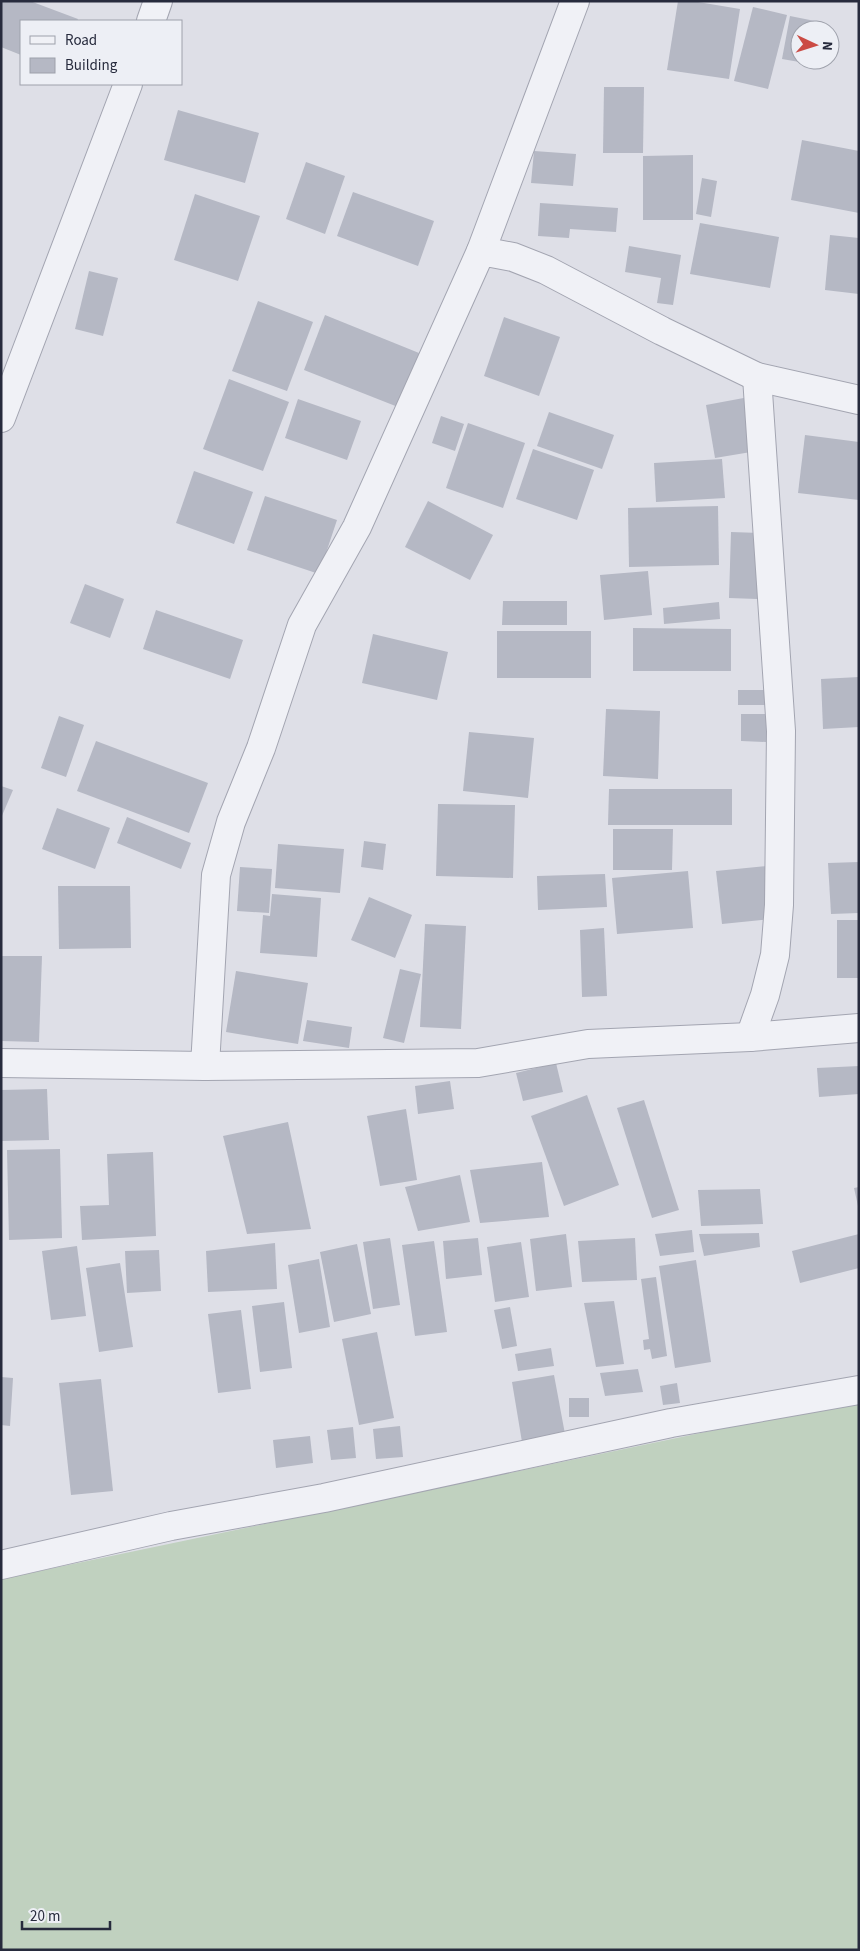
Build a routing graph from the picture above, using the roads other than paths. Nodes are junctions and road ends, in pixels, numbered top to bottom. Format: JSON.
{"nodes":[{"id":1,"x":158,"y":1,"type":"edge"},
{"id":2,"x":575,"y":1,"type":"edge"},
{"id":3,"x":151,"y":20,"type":"edge"},
{"id":4,"x":128,"y":85,"type":"edge"},
{"id":5,"x":481,"y":251,"type":"junction"},
{"id":6,"x":757,"y":377,"type":"junction"},
{"id":7,"x":859,"y":400,"type":"edge"},
{"id":8,"x":1,"y":418,"type":"edge"},
{"id":9,"x":859,"y":1028,"type":"edge"},
{"id":10,"x":750,"y":1037,"type":"junction"},
{"id":11,"x":1,"y":1063,"type":"edge"},
{"id":12,"x":204,"y":1066,"type":"junction"},
{"id":13,"x":859,"y":1390,"type":"edge"},
{"id":14,"x":1,"y":1565,"type":"edge"}],
"edges":[{"from":1,"to":3,"type":"street"},
{"from":2,"to":5,"type":"street"},
{"from":4,"to":8,"type":"street"},
{"from":5,"to":6,"type":"street"},
{"from":5,"to":12,"type":"street"},
{"from":6,"to":7,"type":"street"},
{"from":6,"to":10,"type":"street"},
{"from":9,"to":10,"type":"street"},
{"from":10,"to":12,"type":"street"},
{"from":11,"to":12,"type":"street"},
{"from":13,"to":14,"type":"street"}]}
